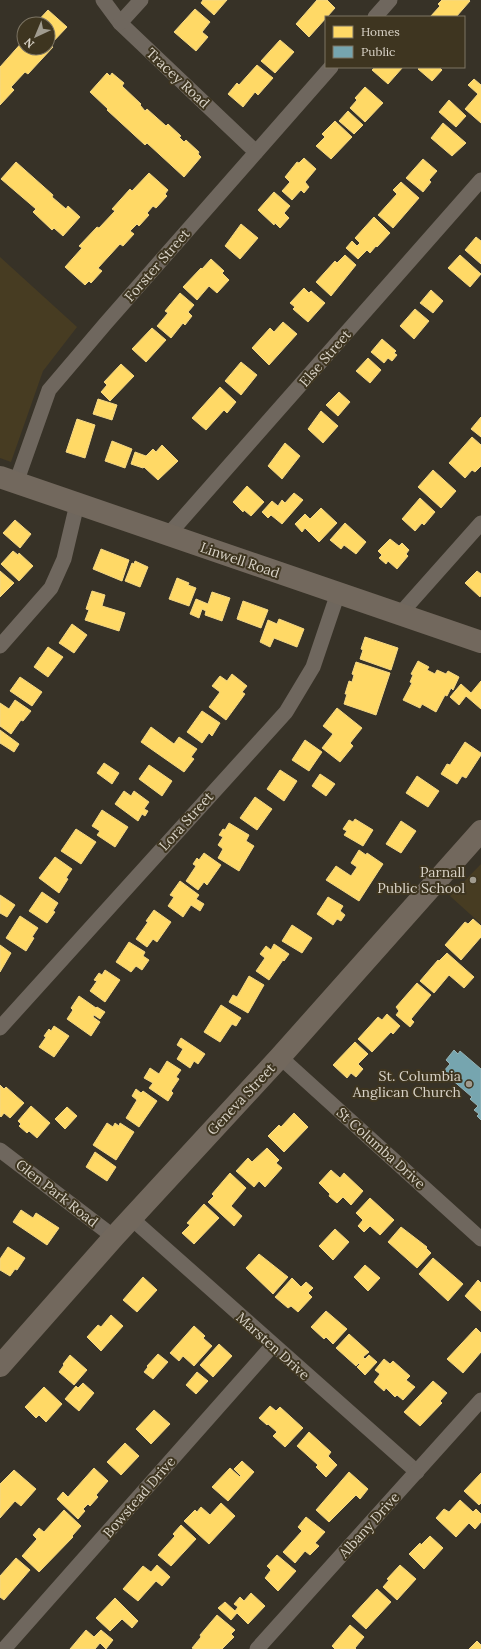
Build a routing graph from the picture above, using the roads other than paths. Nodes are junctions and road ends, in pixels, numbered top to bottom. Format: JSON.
{"nodes":[{"id":1,"x":103,"y":0,"type":"edge"},
{"id":2,"x":141,"y":0,"type":"edge"},
{"id":3,"x":390,"y":0,"type":"edge"},
{"id":4,"x":376,"y":16,"type":"edge"},
{"id":5,"x":120,"y":23,"type":"junction"},
{"id":6,"x":330,"y":68,"type":"edge"},
{"id":7,"x":256,"y":152,"type":"junction"},
{"id":8,"x":481,"y":180,"type":"edge"},
{"id":9,"x":8,"y":480,"type":"edge"},
{"id":10,"x":77,"y":504,"type":"junction"},
{"id":11,"x":481,"y":522,"type":"edge"},
{"id":12,"x":168,"y":536,"type":"junction"},
{"id":13,"x":338,"y":594,"type":"junction"},
{"id":14,"x":400,"y":614,"type":"junction"},
{"id":15,"x":481,"y":642,"type":"edge"},
{"id":16,"x":0,"y":646,"type":"edge"},
{"id":17,"x":481,"y":831,"type":"edge"},
{"id":18,"x":0,"y":1028,"type":"edge"},
{"id":19,"x":280,"y":1057,"type":"junction"},
{"id":20,"x":0,"y":1150,"type":"edge"},
{"id":21,"x":131,"y":1218,"type":"junction"},
{"id":22,"x":114,"y":1237,"type":"junction"},
{"id":23,"x":481,"y":1239,"type":"edge"},
{"id":24,"x":273,"y":1345,"type":"junction"},
{"id":25,"x":0,"y":1366,"type":"edge"},
{"id":26,"x":481,"y":1400,"type":"edge"},
{"id":27,"x":417,"y":1472,"type":"junction"},
{"id":28,"x":4,"y":1649,"type":"edge"},
{"id":29,"x":258,"y":1649,"type":"edge"}],
"edges":[{"from":1,"to":5,"type":"street","name":"Tracey Road"},
{"from":2,"to":5,"type":"street"},
{"from":3,"to":4,"type":"street"},
{"from":5,"to":7,"type":"street","name":"Tracey Road"},
{"from":6,"to":7,"type":"street","name":"Forster Street"},
{"from":7,"to":9,"type":"street","name":"Forster Street"},
{"from":8,"to":12,"type":"street","name":"Else Street"},
{"from":9,"to":10,"type":"main road","name":"Linwell Road"},
{"from":10,"to":12,"type":"main road","name":"Linwell Road"},
{"from":10,"to":16,"type":"street"},
{"from":11,"to":14,"type":"street"},
{"from":12,"to":13,"type":"main road","name":"Linwell Road"},
{"from":13,"to":14,"type":"main road","name":"Linwell Road"},
{"from":13,"to":18,"type":"street","name":"Lora Street"},
{"from":14,"to":15,"type":"main road","name":"Linwell Road"},
{"from":17,"to":19,"type":"main road","name":"Geneva Street"},
{"from":19,"to":21,"type":"main road","name":"Geneva Street"},
{"from":19,"to":23,"type":"street","name":"St Columba Drive"},
{"from":20,"to":22,"type":"street","name":"Glen Park Road"},
{"from":21,"to":22,"type":"main road","name":"Geneva Street"},
{"from":21,"to":24,"type":"street","name":"Marsten Drive"},
{"from":22,"to":25,"type":"main road","name":"Geneva Street"},
{"from":24,"to":27,"type":"street","name":"Marsten Drive"},
{"from":24,"to":28,"type":"street","name":"Bowstead Drive"},
{"from":26,"to":27,"type":"street","name":"Albany Drive"},
{"from":27,"to":29,"type":"street","name":"Albany Drive"}]}
